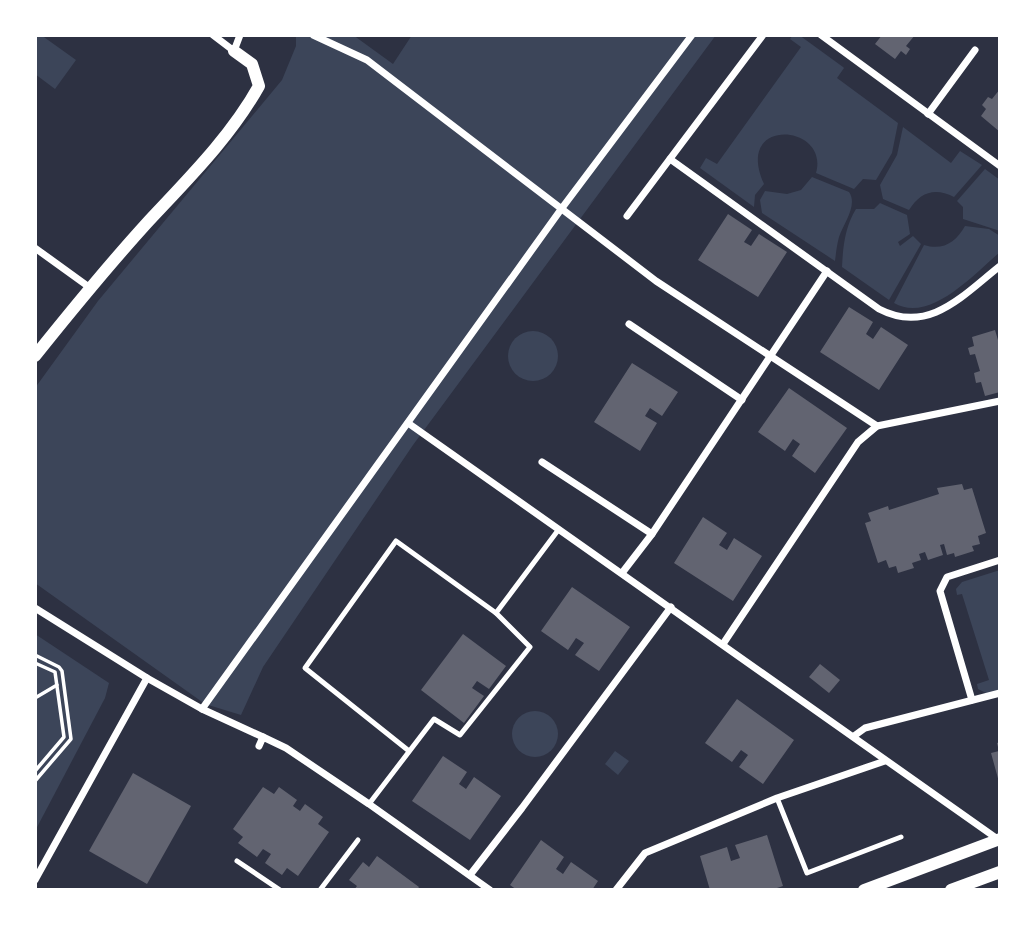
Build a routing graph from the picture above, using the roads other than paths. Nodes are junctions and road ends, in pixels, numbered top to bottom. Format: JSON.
{"nodes":[{"id":1,"x":213,"y":35,"type":"edge"},
{"id":2,"x":240,"y":35,"type":"edge"},
{"id":3,"x":313,"y":35,"type":"edge"},
{"id":4,"x":692,"y":35,"type":"edge"},
{"id":5,"x":763,"y":35,"type":"edge"},
{"id":6,"x":821,"y":35,"type":"edge"},
{"id":7,"x":975,"y":50,"type":"dead end"},
{"id":8,"x":234,"y":51,"type":"junction"},
{"id":9,"x":928,"y":114,"type":"junction"},
{"id":10,"x":670,"y":159,"type":"junction"},
{"id":11,"x":1000,"y":166,"type":"edge"},
{"id":12,"x":562,"y":208,"type":"junction"},
{"id":13,"x":627,"y":216,"type":"dead end"},
{"id":14,"x":35,"y":248,"type":"edge"},
{"id":15,"x":1000,"y":266,"type":"edge"},
{"id":16,"x":827,"y":271,"type":"junction"},
{"id":17,"x":89,"y":287,"type":"junction"},
{"id":18,"x":629,"y":324,"type":"dead end"},
{"id":19,"x":35,"y":356,"type":"edge"},
{"id":20,"x":768,"y":356,"type":"junction"},
{"id":21,"x":742,"y":400,"type":"junction"},
{"id":22,"x":1000,"y":401,"type":"edge"},
{"id":23,"x":408,"y":422,"type":"junction"},
{"id":24,"x":877,"y":426,"type":"junction"},
{"id":25,"x":542,"y":462,"type":"dead end"},
{"id":26,"x":559,"y":529,"type":"junction"},
{"id":27,"x":652,"y":534,"type":"junction"},
{"id":28,"x":1000,"y":560,"type":"edge"},
{"id":29,"x":622,"y":573,"type":"junction"},
{"id":30,"x":671,"y":607,"type":"junction"},
{"id":31,"x":35,"y":608,"type":"edge"},
{"id":32,"x":496,"y":613,"type":"junction"},
{"id":33,"x":723,"y":644,"type":"junction"},
{"id":34,"x":147,"y":678,"type":"junction"},
{"id":35,"x":1000,"y":693,"type":"edge"},
{"id":36,"x":972,"y":700,"type":"junction"},
{"id":37,"x":202,"y":709,"type":"junction"},
{"id":38,"x":854,"y":736,"type":"junction"},
{"id":39,"x":263,"y":737,"type":"junction"},
{"id":40,"x":259,"y":746,"type":"dead end"},
{"id":41,"x":409,"y":751,"type":"junction"},
{"id":42,"x":885,"y":761,"type":"junction"},
{"id":43,"x":777,"y":799,"type":"junction"},
{"id":44,"x":369,"y":804,"type":"junction"},
{"id":45,"x":901,"y":837,"type":"dead end"},
{"id":46,"x":358,"y":840,"type":"dead end"},
{"id":47,"x":999,"y":840,"type":"edge"},
{"id":48,"x":237,"y":860,"type":"dead end"},
{"id":49,"x":1000,"y":872,"type":"edge"},
{"id":50,"x":470,"y":875,"type":"junction"},
{"id":51,"x":35,"y":880,"type":"edge"},
{"id":52,"x":280,"y":890,"type":"edge"},
{"id":53,"x":320,"y":890,"type":"edge"},
{"id":54,"x":490,"y":890,"type":"edge"},
{"id":55,"x":616,"y":890,"type":"edge"},
{"id":56,"x":863,"y":890,"type":"edge"},
{"id":57,"x":951,"y":890,"type":"edge"}],
"edges":[{"from":1,"to":8,"type":"street"},
{"from":2,"to":8,"type":"street"},
{"from":3,"to":12,"type":"street"},
{"from":4,"to":12,"type":"street"},
{"from":5,"to":10,"type":"street"},
{"from":6,"to":9,"type":"street"},
{"from":7,"to":9,"type":"street"},
{"from":8,"to":17,"type":"street"},
{"from":9,"to":11,"type":"street"},
{"from":10,"to":13,"type":"street"},
{"from":10,"to":16,"type":"street"},
{"from":12,"to":20,"type":"street"},
{"from":12,"to":23,"type":"street"},
{"from":14,"to":17,"type":"street"},
{"from":15,"to":16,"type":"street"},
{"from":16,"to":20,"type":"street"},
{"from":17,"to":19,"type":"street"},
{"from":18,"to":21,"type":"street"},
{"from":20,"to":21,"type":"street"},
{"from":20,"to":24,"type":"street"},
{"from":21,"to":27,"type":"street"},
{"from":22,"to":24,"type":"street"},
{"from":23,"to":26,"type":"street"},
{"from":23,"to":37,"type":"street"},
{"from":24,"to":33,"type":"street"},
{"from":25,"to":27,"type":"street"},
{"from":26,"to":29,"type":"street"},
{"from":26,"to":32,"type":"lane"},
{"from":27,"to":29,"type":"street"},
{"from":28,"to":36,"type":"street"},
{"from":29,"to":30,"type":"street"},
{"from":30,"to":33,"type":"street"},
{"from":30,"to":50,"type":"street"},
{"from":31,"to":34,"type":"street"},
{"from":32,"to":41,"type":"lane"},
{"from":32,"to":41,"type":"lane"},
{"from":33,"to":38,"type":"street"},
{"from":34,"to":37,"type":"street"},
{"from":34,"to":51,"type":"street"},
{"from":35,"to":36,"type":"street"},
{"from":36,"to":38,"type":"street"},
{"from":37,"to":39,"type":"street"},
{"from":38,"to":42,"type":"street"},
{"from":39,"to":40,"type":"street"},
{"from":39,"to":44,"type":"street"},
{"from":41,"to":44,"type":"lane"},
{"from":42,"to":43,"type":"street"},
{"from":42,"to":47,"type":"street"},
{"from":43,"to":45,"type":"lane"},
{"from":43,"to":55,"type":"street"},
{"from":44,"to":50,"type":"street"},
{"from":46,"to":53,"type":"lane"},
{"from":47,"to":56,"type":"street"},
{"from":48,"to":52,"type":"lane"},
{"from":49,"to":57,"type":"street"},
{"from":50,"to":54,"type":"street"}]}
